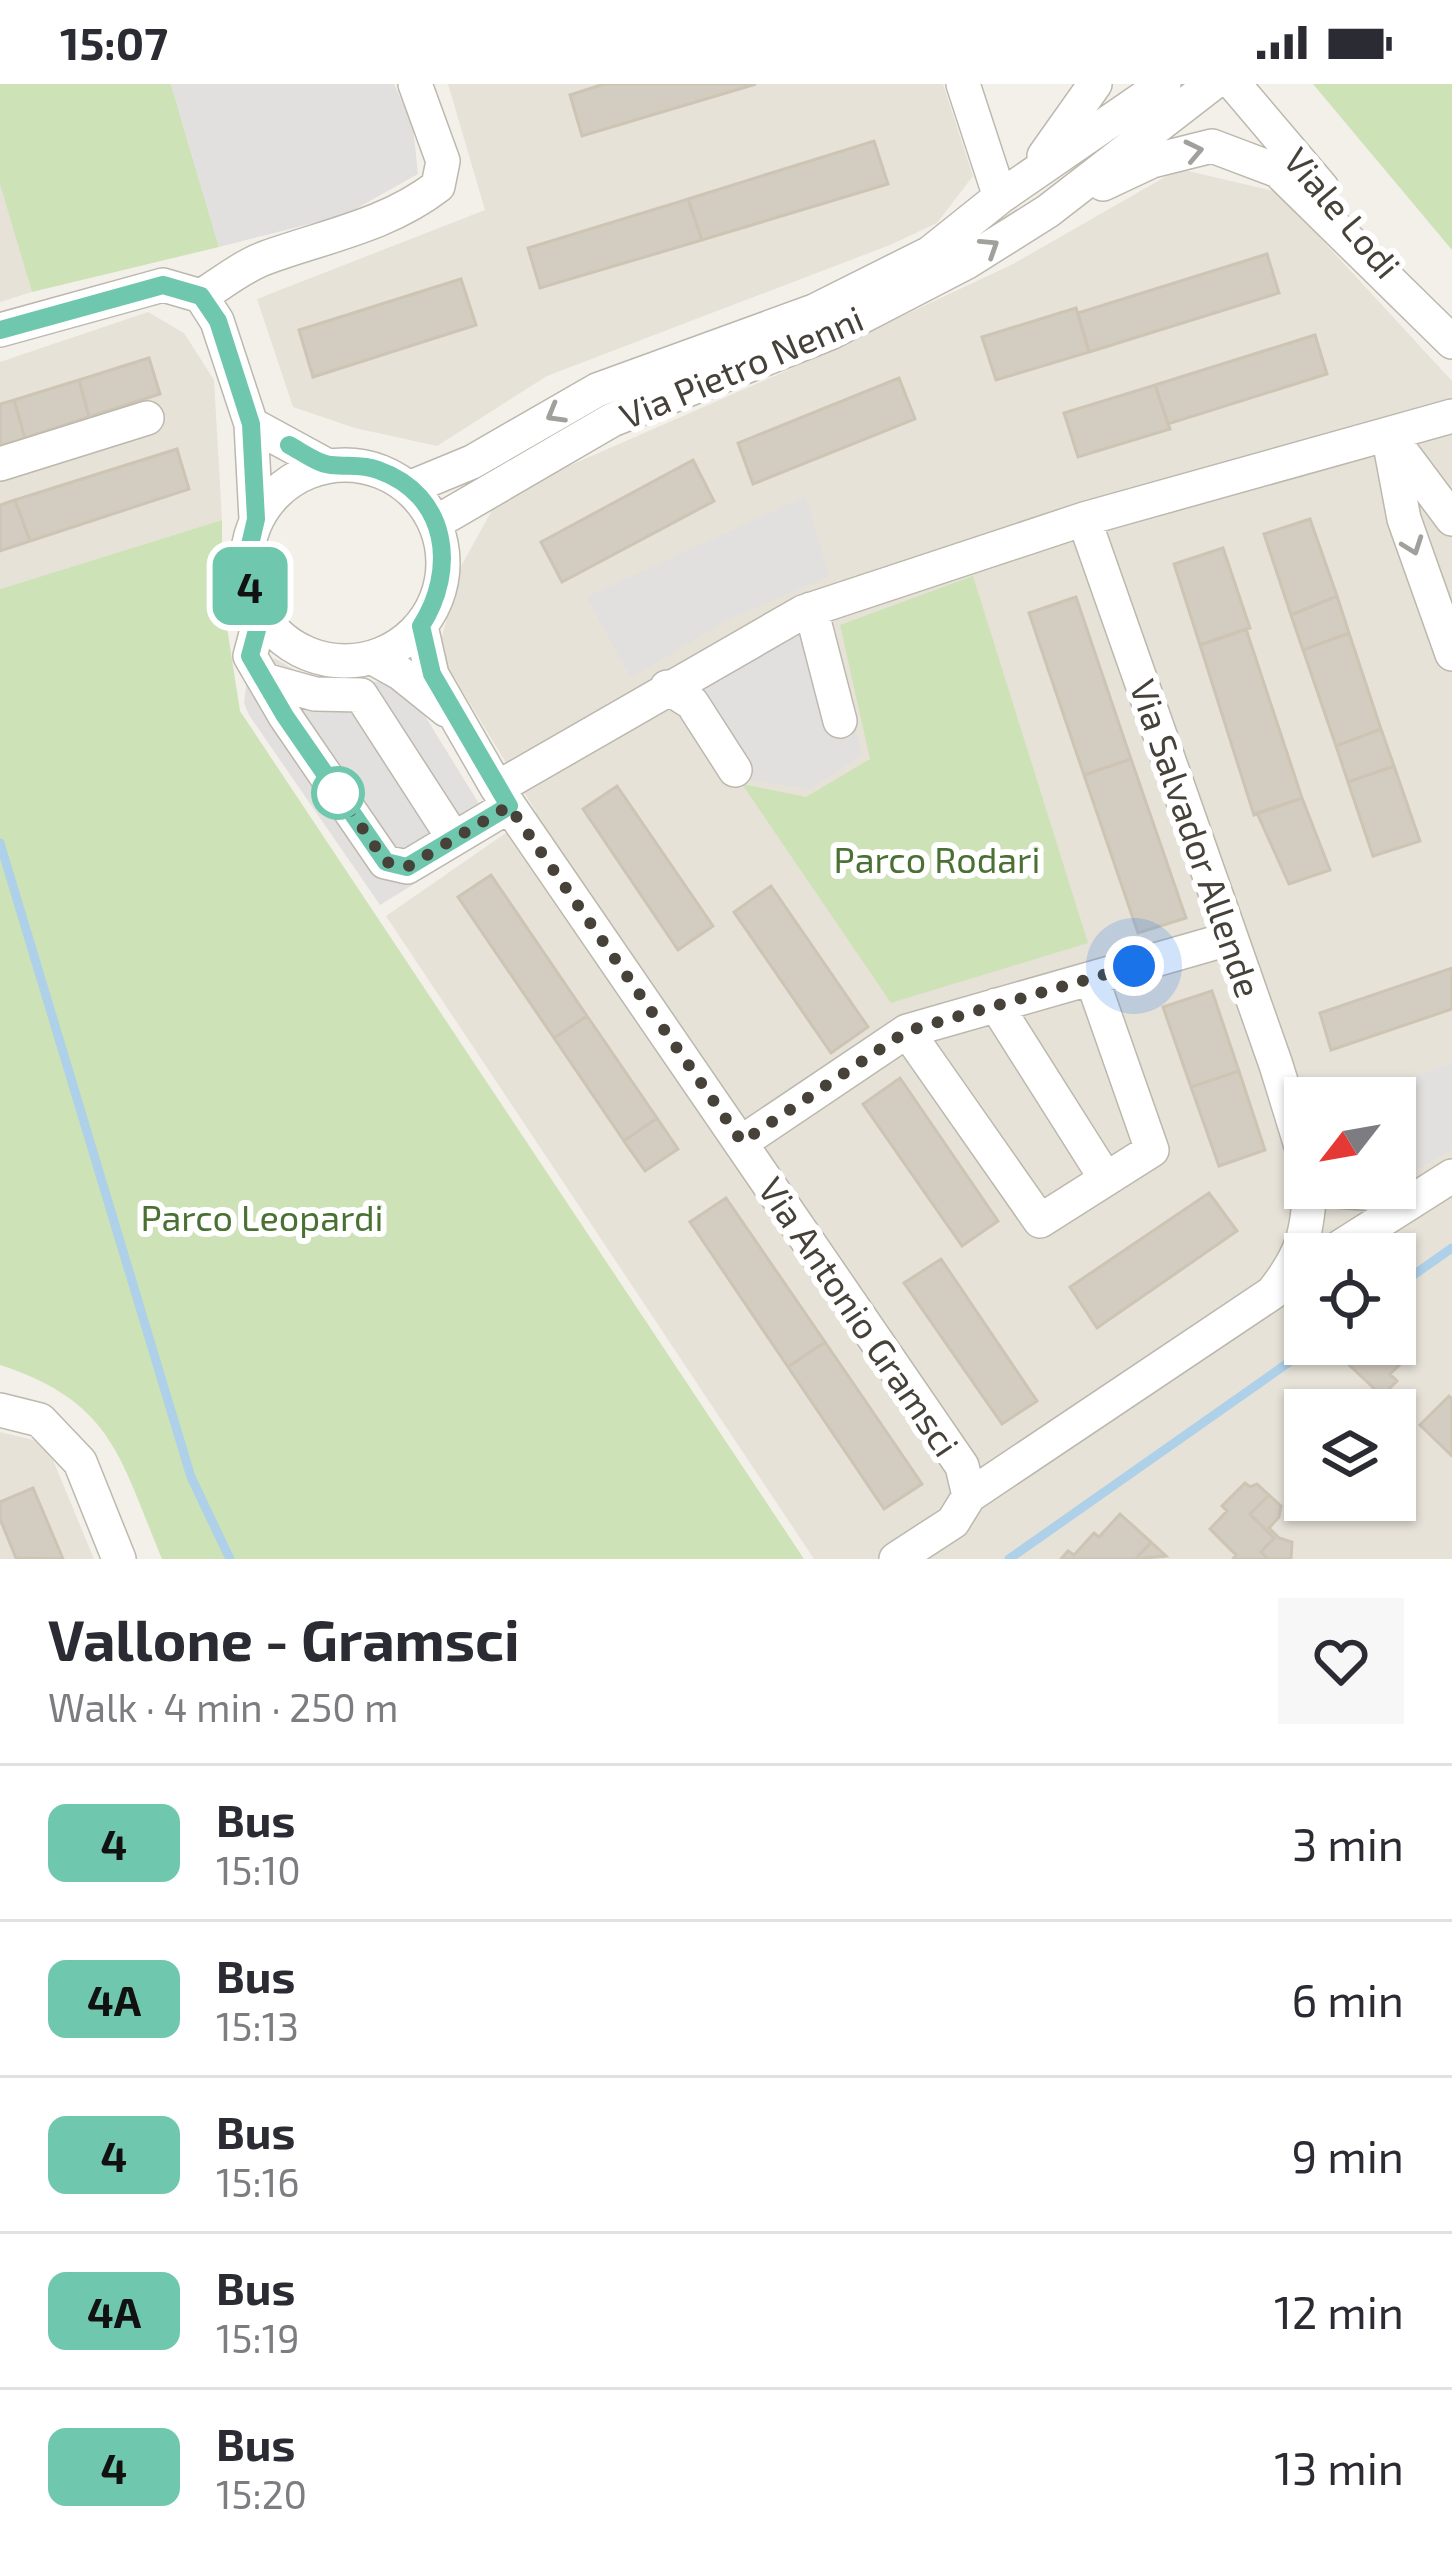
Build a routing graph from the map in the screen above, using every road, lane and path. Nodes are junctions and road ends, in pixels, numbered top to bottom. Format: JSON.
{"nodes":[{"id":1,"x":415,"y":84,"type":"edge"},
{"id":2,"x":963,"y":84,"type":"edge"},
{"id":3,"x":1095,"y":84,"type":"edge"},
{"id":4,"x":1164,"y":84,"type":"edge"},
{"id":5,"x":1212,"y":84,"type":"edge"},
{"id":6,"x":1234,"y":84,"type":"edge"},
{"id":7,"x":1029,"y":177,"type":"junction"},
{"id":8,"x":1000,"y":197,"type":"junction"},
{"id":9,"x":1048,"y":211,"type":"junction"},
{"id":10,"x":201,"y":296,"type":"junction"},
{"id":11,"x":0,"y":330,"type":"edge"},
{"id":12,"x":1452,"y":341,"type":"edge"},
{"id":13,"x":1452,"y":416,"type":"edge"},
{"id":14,"x":147,"y":418,"type":"dead end"},
{"id":15,"x":251,"y":424,"type":"junction"},
{"id":16,"x":1388,"y":434,"type":"junction"},
{"id":17,"x":0,"y":464,"type":"edge"},
{"id":18,"x":328,"y":466,"type":"junction"},
{"id":19,"x":410,"y":488,"type":"junction"},
{"id":20,"x":256,"y":519,"type":"junction"},
{"id":21,"x":1084,"y":519,"type":"junction"},
{"id":22,"x":1452,"y":519,"type":"edge"},
{"id":23,"x":435,"y":523,"type":"junction"},
{"id":24,"x":811,"y":609,"type":"junction"},
{"id":25,"x":261,"y":615,"type":"junction"},
{"id":26,"x":421,"y":626,"type":"junction"},
{"id":27,"x":1452,"y":654,"type":"edge"},
{"id":28,"x":373,"y":658,"type":"junction"},
{"id":29,"x":268,"y":681,"type":"junction"},
{"id":30,"x":667,"y":687,"type":"junction"},
{"id":31,"x":840,"y":721,"type":"dead end"},
{"id":32,"x":461,"y":723,"type":"junction"},
{"id":33,"x":735,"y":770,"type":"dead end"},
{"id":34,"x":503,"y":797,"type":"junction"},
{"id":35,"x":454,"y":839,"type":"junction"},
{"id":36,"x":1218,"y":942,"type":"dead end"},
{"id":37,"x":1092,"y":979,"type":"junction"},
{"id":38,"x":996,"y":1005,"type":"junction"},
{"id":39,"x":907,"y":1031,"type":"junction"},
{"id":40,"x":1284,"y":1091,"type":"edge"},
{"id":41,"x":742,"y":1142,"type":"junction"},
{"id":42,"x":1452,"y":1176,"type":"edge"},
{"id":43,"x":1106,"y":1179,"type":"junction"},
{"id":44,"x":1417,"y":1197,"type":"joint"},
{"id":45,"x":1361,"y":1233,"type":"edge"},
{"id":46,"x":1284,"y":1281,"type":"edge"},
{"id":47,"x":0,"y":1410,"type":"edge"},
{"id":48,"x":969,"y":1496,"type":"junction"},
{"id":49,"x":119,"y":1559,"type":"edge"},
{"id":50,"x":896,"y":1559,"type":"edge"}],
"edges":[{"from":1,"to":10,"type":"street"},
{"from":2,"to":8,"type":"street"},
{"from":3,"to":7,"type":"street","name":"Via Pietro Nenni"},
{"from":4,"to":7,"type":"street","name":"Via Pietro Nenni"},
{"from":5,"to":9,"type":"street","name":"Via Pietro Nenni"},
{"from":6,"to":12,"type":"street","name":"Viale Lodi"},
{"from":7,"to":8,"type":"street","name":"Via Pietro Nenni"},
{"from":8,"to":19,"type":"street","name":"Via Pietro Nenni","one_way":true},
{"from":9,"to":12,"type":"street","name":"Via Pietro Nenni","one_way":true},
{"from":23,"to":9,"type":"street","name":"Via Pietro Nenni","one_way":true},
{"from":10,"to":11,"type":"street"},
{"from":10,"to":15,"type":"street"},
{"from":13,"to":16,"type":"street"},
{"from":14,"to":17,"type":"street"},
{"from":15,"to":18,"type":"street"},
{"from":15,"to":20,"type":"street"},
{"from":16,"to":21,"type":"street"},
{"from":16,"to":22,"type":"street"},
{"from":16,"to":27,"type":"street","one_way":true},
{"from":18,"to":19,"type":"street"},
{"from":18,"to":20,"type":"street"},
{"from":19,"to":23,"type":"street"},
{"from":20,"to":25,"type":"street"},
{"from":21,"to":24,"type":"street"},
{"from":21,"to":40,"type":"street","name":"Via Salvador Allende"},
{"from":23,"to":26,"type":"street"},
{"from":24,"to":30,"type":"street"},
{"from":24,"to":31,"type":"street"},
{"from":25,"to":28,"type":"street"},
{"from":25,"to":29,"type":"street"},
{"from":26,"to":28,"type":"street"},
{"from":26,"to":32,"type":"street","name":"Via Antonio Gramsci"},
{"from":28,"to":32,"type":"street","name":"Via Antonio Gramsci"},
{"from":29,"to":35,"type":"street"},
{"from":29,"to":35,"type":"street"},
{"from":30,"to":33,"type":"street"},
{"from":30,"to":34,"type":"street"},
{"from":32,"to":34,"type":"street","name":"Via Antonio Gramsci"},
{"from":34,"to":35,"type":"street"},
{"from":34,"to":41,"type":"street","name":"Via Antonio Gramsci"},
{"from":36,"to":37,"type":"street"},
{"from":37,"to":38,"type":"street"},
{"from":37,"to":43,"type":"street"},
{"from":38,"to":39,"type":"street"},
{"from":38,"to":43,"type":"street"},
{"from":39,"to":41,"type":"street"},
{"from":39,"to":43,"type":"street"},
{"from":41,"to":48,"type":"street","name":"Via Antonio Gramsci"},
{"from":42,"to":44,"type":"street"},
{"from":44,"to":45,"type":"street"},
{"from":46,"to":48,"type":"street"},
{"from":47,"to":49,"type":"street"},
{"from":48,"to":50,"type":"street"}]}
